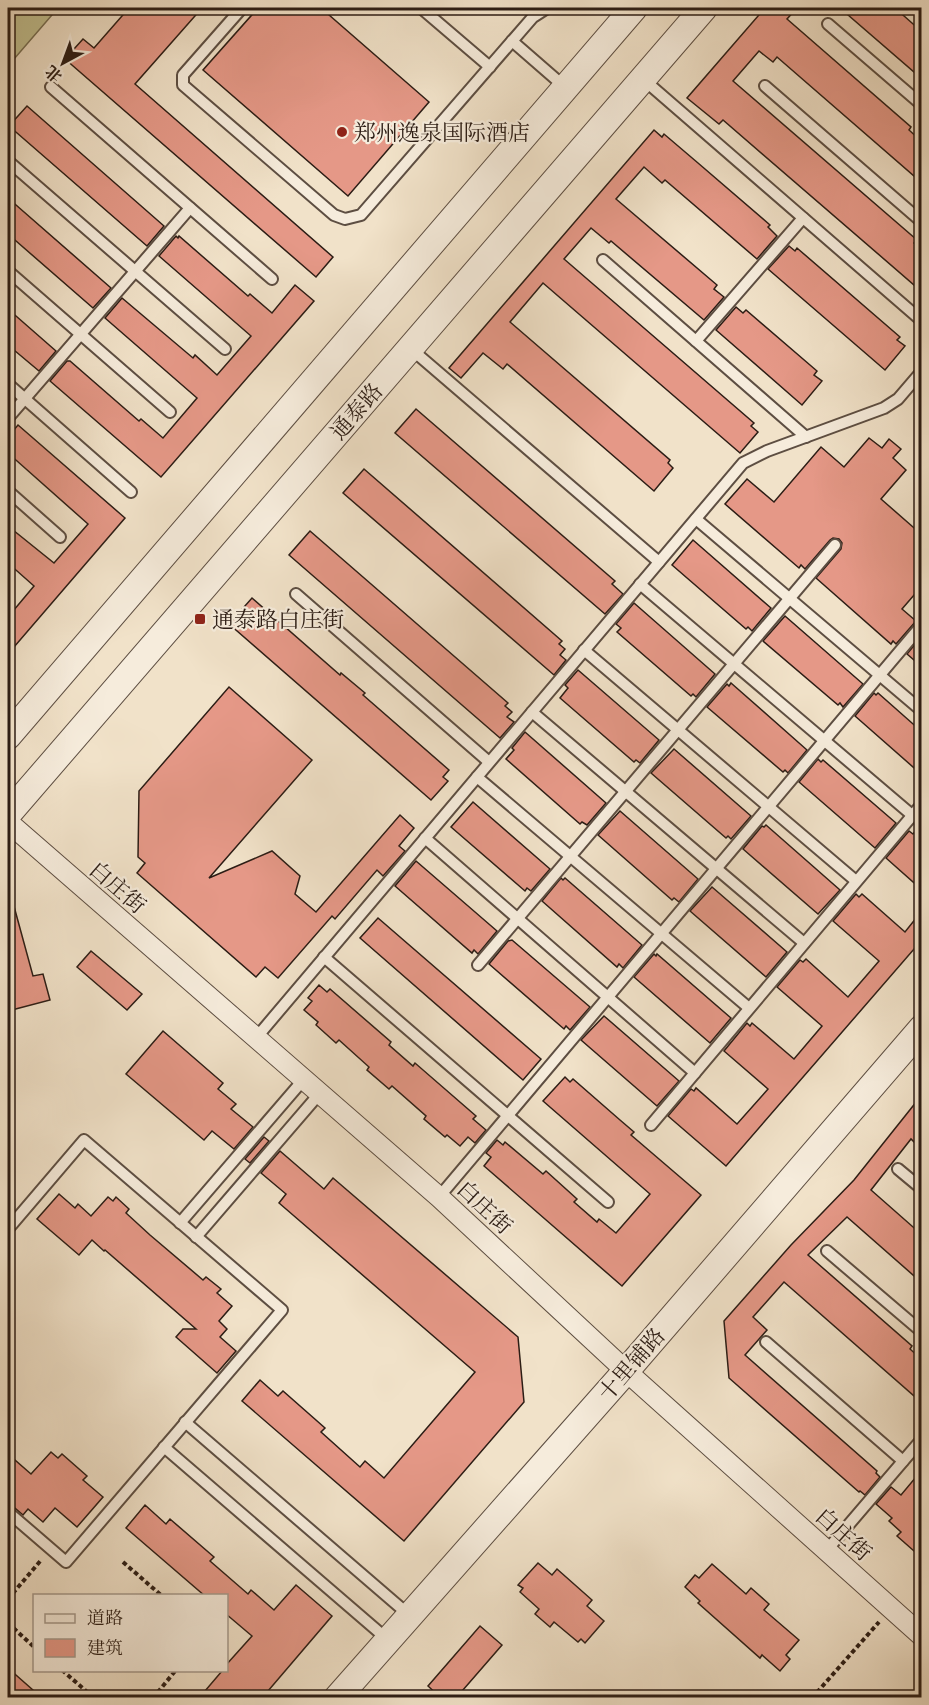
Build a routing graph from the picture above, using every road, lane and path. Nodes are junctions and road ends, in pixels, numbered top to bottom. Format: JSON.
{"nodes":[{"id":1,"x":242,"y":8,"type":"edge"},
{"id":2,"x":421,"y":8,"type":"edge"},
{"id":3,"x":527,"y":8,"type":"edge"},
{"id":4,"x":547,"y":8,"type":"edge"},
{"id":5,"x":634,"y":8,"type":"edge"},
{"id":6,"x":704,"y":8,"type":"edge"},
{"id":7,"x":536,"y":15,"type":"junction"},
{"id":8,"x":828,"y":24,"type":"dead end"},
{"id":9,"x":512,"y":41,"type":"junction"},
{"id":10,"x":490,"y":67,"type":"junction"},
{"id":11,"x":642,"y":78,"type":"junction"},
{"id":12,"x":765,"y":86,"type":"dead end"},
{"id":13,"x":51,"y":87,"type":"dead end"},
{"id":14,"x":567,"y":88,"type":"junction"},
{"id":15,"x":921,"y":105,"type":"edge"},
{"id":16,"x":8,"y":161,"type":"edge"},
{"id":17,"x":190,"y":208,"type":"junction"},
{"id":18,"x":803,"y":218,"type":"junction"},
{"id":19,"x":921,"y":222,"type":"edge"},
{"id":20,"x":603,"y":260,"type":"dead end"},
{"id":21,"x":8,"y":271,"type":"edge"},
{"id":22,"x":135,"y":271,"type":"junction"},
{"id":23,"x":272,"y":279,"type":"dead end"},
{"id":24,"x":921,"y":321,"type":"edge"},
{"id":25,"x":80,"y":334,"type":"junction"},
{"id":26,"x":696,"y":341,"type":"junction"},
{"id":27,"x":410,"y":348,"type":"junction"},
{"id":28,"x":225,"y":349,"type":"dead end"},
{"id":29,"x":921,"y":371,"type":"edge"},
{"id":30,"x":8,"y":384,"type":"edge"},
{"id":31,"x":24,"y":399,"type":"junction"},
{"id":32,"x":170,"y":412,"type":"dead end"},
{"id":33,"x":8,"y":417,"type":"edge"},
{"id":34,"x":806,"y":436,"type":"junction"},
{"id":35,"x":8,"y":491,"type":"edge"},
{"id":36,"x":131,"y":492,"type":"dead end"},
{"id":37,"x":696,"y":519,"type":"junction"},
{"id":38,"x":60,"y":537,"type":"dead end"},
{"id":39,"x":835,"y":545,"type":"dead end"},
{"id":40,"x":659,"y":562,"type":"junction"},
{"id":41,"x":640,"y":584,"type":"junction"},
{"id":42,"x":296,"y":594,"type":"dead end"},
{"id":43,"x":789,"y":598,"type":"junction"},
{"id":44,"x":921,"y":625,"type":"edge"},
{"id":45,"x":584,"y":650,"type":"junction"},
{"id":46,"x":734,"y":664,"type":"junction"},
{"id":47,"x":879,"y":675,"type":"junction"},
{"id":48,"x":921,"y":711,"type":"edge"},
{"id":49,"x":532,"y":712,"type":"junction"},
{"id":50,"x":678,"y":730,"type":"junction"},
{"id":51,"x":8,"y":736,"type":"edge"},
{"id":52,"x":824,"y":741,"type":"junction"},
{"id":53,"x":489,"y":762,"type":"junction"},
{"id":54,"x":477,"y":777,"type":"junction"},
{"id":55,"x":626,"y":791,"type":"junction"},
{"id":56,"x":921,"y":804,"type":"edge"},
{"id":57,"x":768,"y":807,"type":"junction"},
{"id":58,"x":8,"y":814,"type":"edge"},
{"id":59,"x":912,"y":815,"type":"junction"},
{"id":60,"x":8,"y":822,"type":"edge"},
{"id":61,"x":425,"y":838,"type":"junction"},
{"id":62,"x":570,"y":856,"type":"junction"},
{"id":63,"x":716,"y":869,"type":"junction"},
{"id":64,"x":856,"y":881,"type":"junction"},
{"id":65,"x":518,"y":918,"type":"junction"},
{"id":66,"x":661,"y":934,"type":"junction"},
{"id":67,"x":804,"y":943,"type":"junction"},
{"id":68,"x":324,"y":957,"type":"junction"},
{"id":69,"x":478,"y":965,"type":"dead end"},
{"id":70,"x":608,"y":997,"type":"junction"},
{"id":71,"x":749,"y":1008,"type":"junction"},
{"id":72,"x":921,"y":1028,"type":"edge"},
{"id":73,"x":256,"y":1038,"type":"junction"},
{"id":74,"x":695,"y":1073,"type":"junction"},
{"id":75,"x":304,"y":1079,"type":"junction"},
{"id":76,"x":320,"y":1093,"type":"junction"},
{"id":77,"x":508,"y":1116,"type":"junction"},
{"id":78,"x":651,"y":1125,"type":"dead end"},
{"id":79,"x":898,"y":1169,"type":"dead end"},
{"id":80,"x":921,"y":1189,"type":"edge"},
{"id":81,"x":439,"y":1197,"type":"junction"},
{"id":82,"x":608,"y":1202,"type":"dead end"},
{"id":83,"x":180,"y":1223,"type":"junction"},
{"id":84,"x":8,"y":1229,"type":"edge"},
{"id":85,"x":196,"y":1237,"type":"junction"},
{"id":86,"x":827,"y":1251,"type":"dead end"},
{"id":87,"x":921,"y":1332,"type":"edge"},
{"id":88,"x":766,"y":1342,"type":"dead end"},
{"id":89,"x":626,"y":1371,"type":"junction"},
{"id":90,"x":186,"y":1422,"type":"junction"},
{"id":91,"x":921,"y":1439,"type":"edge"},
{"id":92,"x":164,"y":1447,"type":"junction"},
{"id":93,"x":903,"y":1461,"type":"junction"},
{"id":94,"x":8,"y":1512,"type":"edge"},
{"id":95,"x":51,"y":1549,"type":"junction"},
{"id":96,"x":827,"y":1550,"type":"junction"},
{"id":97,"x":123,"y":1562,"type":"dead end"},
{"id":98,"x":160,"y":1594,"type":"edge"},
{"id":99,"x":8,"y":1599,"type":"edge"},
{"id":100,"x":890,"y":1609,"type":"junction"},
{"id":101,"x":408,"y":1615,"type":"junction"},
{"id":102,"x":8,"y":1623,"type":"edge"},
{"id":103,"x":921,"y":1636,"type":"edge"},
{"id":104,"x":387,"y":1639,"type":"junction"},
{"id":105,"x":33,"y":1646,"type":"edge"},
{"id":106,"x":63,"y":1672,"type":"edge"},
{"id":107,"x":175,"y":1672,"type":"edge"},
{"id":108,"x":94,"y":1698,"type":"edge"},
{"id":109,"x":153,"y":1698,"type":"edge"},
{"id":110,"x":337,"y":1698,"type":"edge"},
{"id":111,"x":812,"y":1698,"type":"edge"}],
"edges":[{"from":1,"to":10,"type":"lane"},
{"from":2,"to":10,"type":"lane"},
{"from":3,"to":7,"type":"lane"},
{"from":4,"to":7,"type":"lane"},
{"from":5,"to":14,"type":"street"},
{"from":6,"to":11,"type":"street","name":"通泰路"},
{"from":7,"to":9,"type":"lane"},
{"from":8,"to":15,"type":"lane"},
{"from":9,"to":10,"type":"lane"},
{"from":9,"to":14,"type":"lane"},
{"from":11,"to":18,"type":"lane"},
{"from":11,"to":27,"type":"street","name":"通泰路"},
{"from":12,"to":19,"type":"lane"},
{"from":13,"to":17,"type":"lane"},
{"from":14,"to":51,"type":"street"},
{"from":16,"to":22,"type":"lane"},
{"from":17,"to":22,"type":"lane"},
{"from":17,"to":23,"type":"lane"},
{"from":18,"to":24,"type":"lane"},
{"from":18,"to":26,"type":"lane"},
{"from":20,"to":26,"type":"lane"},
{"from":21,"to":25,"type":"lane"},
{"from":22,"to":25,"type":"lane"},
{"from":22,"to":28,"type":"lane"},
{"from":25,"to":31,"type":"lane"},
{"from":25,"to":32,"type":"lane"},
{"from":26,"to":34,"type":"lane"},
{"from":27,"to":40,"type":"lane"},
{"from":27,"to":58,"type":"street","name":"通泰路"},
{"from":29,"to":34,"type":"lane"},
{"from":30,"to":31,"type":"lane"},
{"from":31,"to":33,"type":"lane"},
{"from":31,"to":36,"type":"lane"},
{"from":34,"to":37,"type":"lane"},
{"from":35,"to":38,"type":"lane"},
{"from":37,"to":40,"type":"lane"},
{"from":37,"to":43,"type":"lane"},
{"from":39,"to":43,"type":"lane"},
{"from":40,"to":41,"type":"lane"},
{"from":41,"to":45,"type":"lane"},
{"from":41,"to":46,"type":"lane"},
{"from":42,"to":53,"type":"lane"},
{"from":43,"to":46,"type":"lane"},
{"from":43,"to":47,"type":"lane"},
{"from":44,"to":47,"type":"lane"},
{"from":45,"to":49,"type":"lane"},
{"from":45,"to":50,"type":"lane"},
{"from":46,"to":50,"type":"lane"},
{"from":46,"to":52,"type":"lane"},
{"from":47,"to":48,"type":"lane"},
{"from":47,"to":52,"type":"lane"},
{"from":49,"to":53,"type":"lane"},
{"from":49,"to":55,"type":"lane"},
{"from":50,"to":55,"type":"lane"},
{"from":50,"to":57,"type":"lane"},
{"from":52,"to":57,"type":"lane"},
{"from":52,"to":59,"type":"lane"},
{"from":53,"to":54,"type":"lane"},
{"from":54,"to":61,"type":"lane"},
{"from":54,"to":62,"type":"lane"},
{"from":55,"to":62,"type":"lane"},
{"from":55,"to":63,"type":"lane"},
{"from":56,"to":59,"type":"lane"},
{"from":57,"to":63,"type":"lane"},
{"from":57,"to":64,"type":"lane"},
{"from":59,"to":64,"type":"lane"},
{"from":60,"to":73,"type":"street","name":"白庄街"},
{"from":61,"to":65,"type":"lane"},
{"from":61,"to":68,"type":"lane"},
{"from":62,"to":65,"type":"lane"},
{"from":62,"to":66,"type":"lane"},
{"from":63,"to":66,"type":"lane"},
{"from":63,"to":67,"type":"lane"},
{"from":64,"to":67,"type":"lane"},
{"from":65,"to":69,"type":"lane"},
{"from":65,"to":70,"type":"lane"},
{"from":66,"to":70,"type":"lane"},
{"from":66,"to":71,"type":"lane"},
{"from":67,"to":71,"type":"lane"},
{"from":68,"to":73,"type":"lane"},
{"from":68,"to":77,"type":"lane"},
{"from":70,"to":74,"type":"lane"},
{"from":70,"to":77,"type":"lane"},
{"from":71,"to":74,"type":"lane"},
{"from":72,"to":89,"type":"street","name":"十里铺路"},
{"from":73,"to":75,"type":"street","name":"白庄街"},
{"from":74,"to":78,"type":"lane"},
{"from":75,"to":76,"type":"street","name":"白庄街"},
{"from":75,"to":83,"type":"lane"},
{"from":76,"to":81,"type":"street","name":"白庄街"},
{"from":76,"to":85,"type":"lane"},
{"from":77,"to":81,"type":"lane"},
{"from":77,"to":82,"type":"lane"},
{"from":79,"to":80,"type":"lane"},
{"from":81,"to":89,"type":"street","name":"白庄街"},
{"from":83,"to":84,"type":"lane"},
{"from":83,"to":85,"type":"lane"},
{"from":85,"to":90,"type":"lane"},
{"from":86,"to":87,"type":"lane"},
{"from":88,"to":93,"type":"lane"},
{"from":89,"to":96,"type":"street","name":"白庄街"},
{"from":89,"to":101,"type":"street","name":"十里铺路"},
{"from":90,"to":92,"type":"lane"},
{"from":90,"to":101,"type":"lane"},
{"from":91,"to":93,"type":"lane"},
{"from":92,"to":95,"type":"lane"},
{"from":92,"to":104,"type":"lane"},
{"from":93,"to":96,"type":"lane"},
{"from":94,"to":95,"type":"lane"},
{"from":95,"to":99,"type":"path"},
{"from":96,"to":100,"type":"street","name":"白庄街"},
{"from":97,"to":98,"type":"path"},
{"from":100,"to":103,"type":"street","name":"白庄街"},
{"from":100,"to":111,"type":"path"},
{"from":101,"to":104,"type":"street","name":"十里铺路"},
{"from":102,"to":105,"type":"path"},
{"from":104,"to":110,"type":"street","name":"十里铺路"},
{"from":106,"to":108,"type":"path"},
{"from":107,"to":109,"type":"path"}]}
